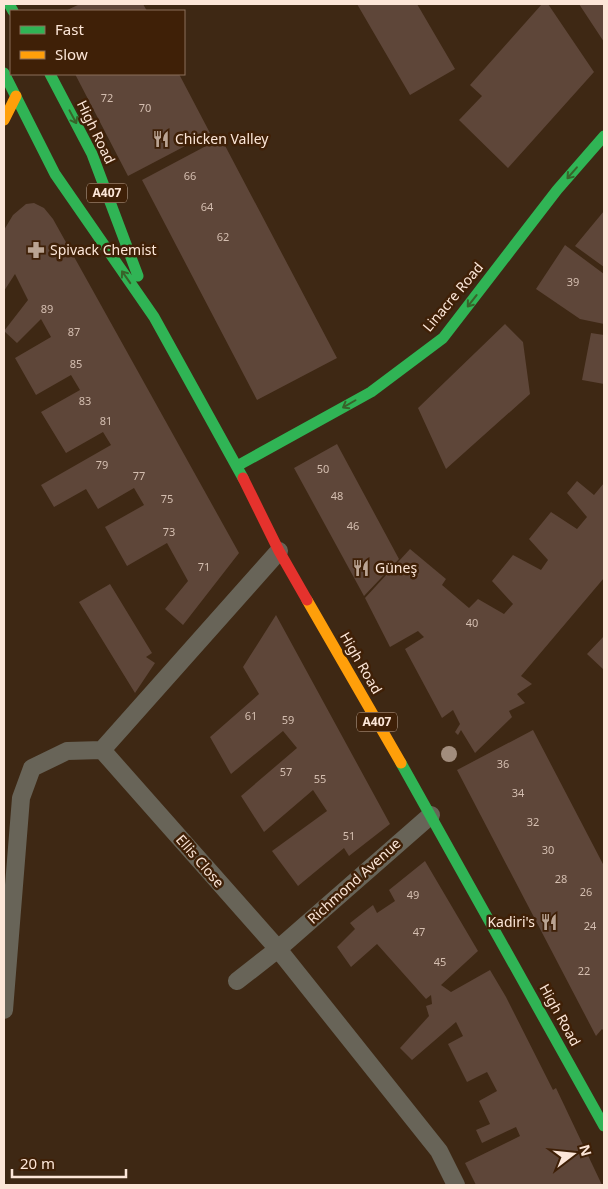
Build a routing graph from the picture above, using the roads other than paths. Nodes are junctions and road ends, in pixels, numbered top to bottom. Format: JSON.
{"nodes":[{"id":1,"x":4,"y":72,"type":"edge"},
{"id":2,"x":51,"y":75,"type":"edge"},
{"id":3,"x":22,"y":81,"type":"dead end"},
{"id":4,"x":16,"y":96,"type":"junction"},
{"id":5,"x":4,"y":120,"type":"edge"},
{"id":6,"x":604,"y":136,"type":"edge"},
{"id":7,"x":154,"y":317,"type":"junction"},
{"id":8,"x":237,"y":466,"type":"junction"},
{"id":9,"x":279,"y":551,"type":"junction"},
{"id":10,"x":102,"y":750,"type":"junction"},
{"id":11,"x":431,"y":815,"type":"junction"},
{"id":12,"x":278,"y":949,"type":"junction"},
{"id":13,"x":237,"y":981,"type":"dead end"},
{"id":14,"x":4,"y":1010,"type":"edge"},
{"id":15,"x":604,"y":1126,"type":"edge"},
{"id":16,"x":456,"y":1185,"type":"edge"}],
"edges":[{"from":1,"to":4,"type":"main road","name":"High Road","number":"A407"},
{"from":2,"to":7,"type":"main road","name":"High Road","number":"A407","one_way":true},
{"from":3,"to":4,"type":"main road"},
{"from":4,"to":5,"type":"main road"},
{"from":7,"to":4,"type":"main road","name":"High Road","number":"A407","one_way":true},
{"from":6,"to":8,"type":"main road","name":"Linacre Road","one_way":true},
{"from":7,"to":8,"type":"main road","name":"High Road","number":"A407"},
{"from":8,"to":9,"type":"main road","name":"High Road","number":"A407"},
{"from":9,"to":10,"type":"lane"},
{"from":9,"to":11,"type":"main road","name":"High Road","number":"A407"},
{"from":10,"to":12,"type":"lane","name":"Ellis Close"},
{"from":10,"to":14,"type":"lane"},
{"from":11,"to":12,"type":"lane","name":"Richmond Avenue"},
{"from":11,"to":15,"type":"main road","name":"High Road","number":"A407"},
{"from":12,"to":13,"type":"lane","name":"Richmond Avenue"},
{"from":12,"to":16,"type":"lane","name":"Ellis Close"}]}
